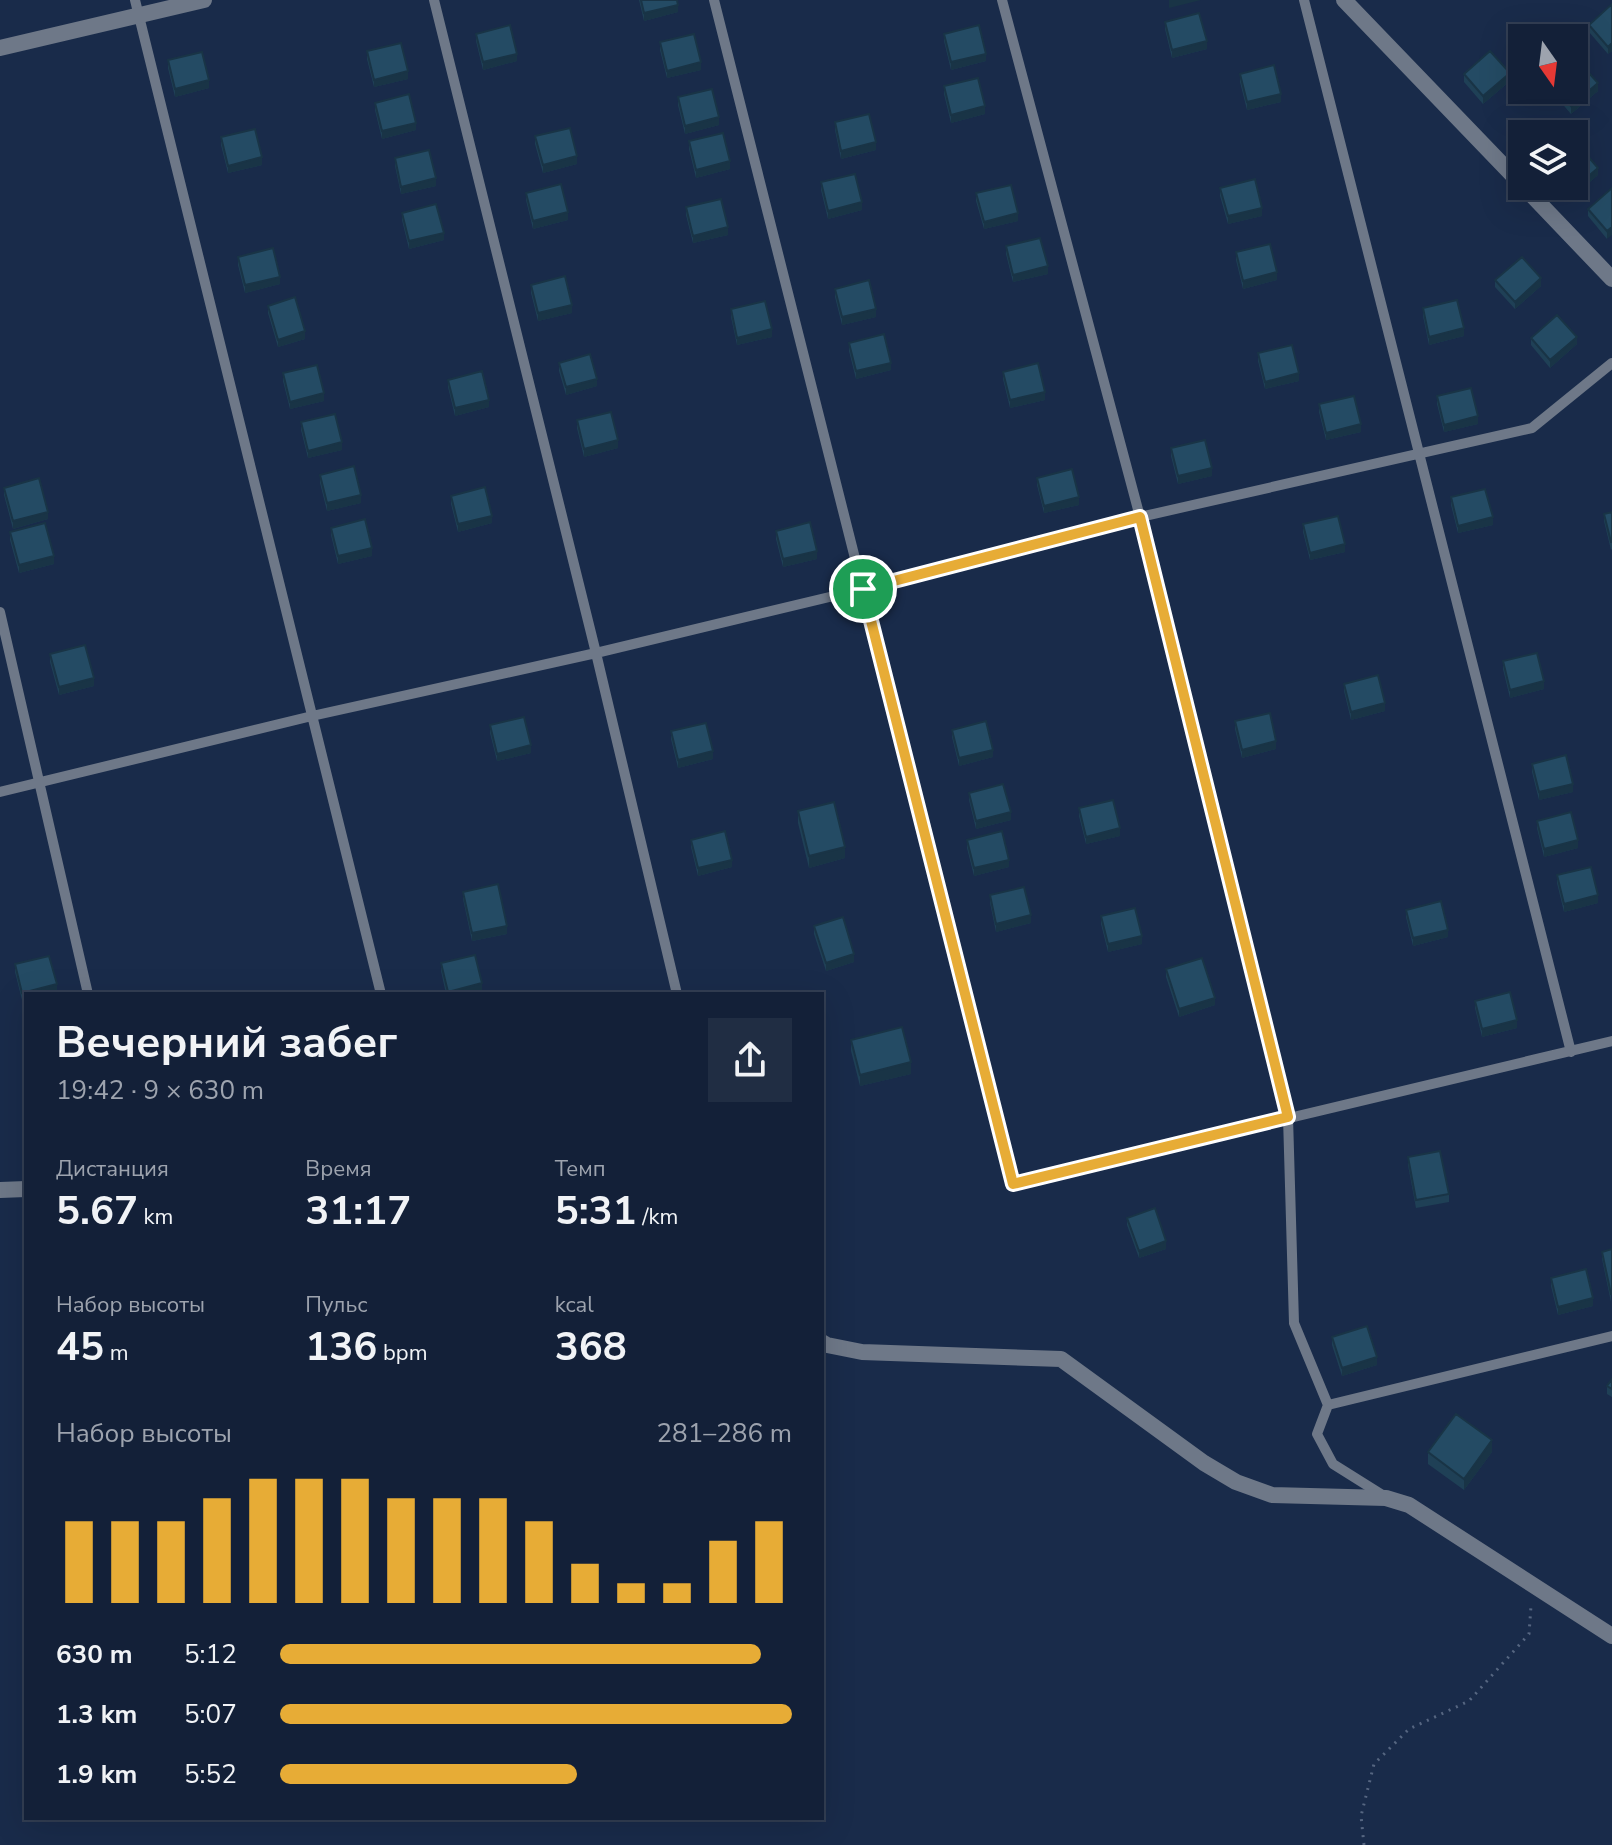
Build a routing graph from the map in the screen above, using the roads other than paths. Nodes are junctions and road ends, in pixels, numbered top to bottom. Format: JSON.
{"nodes":[{"id":1,"x":204,"y":0,"type":"edge"},
{"id":2,"x":434,"y":0,"type":"edge"},
{"id":3,"x":714,"y":0,"type":"edge"},
{"id":4,"x":1002,"y":0,"type":"edge"},
{"id":5,"x":1304,"y":0,"type":"edge"},
{"id":6,"x":1344,"y":0,"type":"edge"},
{"id":7,"x":136,"y":7,"type":"edge"},
{"id":8,"x":0,"y":48,"type":"edge"},
{"id":9,"x":1508,"y":171,"type":"edge"},
{"id":10,"x":1536,"y":200,"type":"edge"},
{"id":11,"x":1612,"y":279,"type":"edge"},
{"id":12,"x":1612,"y":363,"type":"edge"},
{"id":13,"x":1419,"y":453,"type":"junction"},
{"id":14,"x":1140,"y":517,"type":"junction"},
{"id":15,"x":863,"y":589,"type":"junction"},
{"id":16,"x":0,"y":612,"type":"edge"},
{"id":17,"x":596,"y":653,"type":"junction"},
{"id":18,"x":312,"y":716,"type":"junction"},
{"id":19,"x":39,"y":782,"type":"junction"},
{"id":20,"x":0,"y":792,"type":"edge"},
{"id":21,"x":88,"y":992,"type":"edge"},
{"id":22,"x":381,"y":992,"type":"edge"},
{"id":23,"x":677,"y":992,"type":"edge"},
{"id":24,"x":1612,"y":1041,"type":"edge"},
{"id":25,"x":1571,"y":1052,"type":"junction"},
{"id":26,"x":1288,"y":1117,"type":"junction"},
{"id":27,"x":24,"y":1189,"type":"edge"},
{"id":28,"x":0,"y":1190,"type":"edge"},
{"id":29,"x":1612,"y":1336,"type":"edge"},
{"id":30,"x":824,"y":1343,"type":"edge"},
{"id":31,"x":1328,"y":1405,"type":"junction"},
{"id":32,"x":1386,"y":1498,"type":"junction"},
{"id":33,"x":1612,"y":1636,"type":"edge"}],
"edges":[{"from":1,"to":7,"type":"street"},
{"from":2,"to":17,"type":"lane"},
{"from":3,"to":15,"type":"lane"},
{"from":4,"to":14,"type":"lane"},
{"from":5,"to":13,"type":"lane"},
{"from":6,"to":9,"type":"street"},
{"from":7,"to":8,"type":"street"},
{"from":7,"to":18,"type":"lane"},
{"from":10,"to":11,"type":"street"},
{"from":12,"to":13,"type":"lane"},
{"from":13,"to":14,"type":"lane"},
{"from":13,"to":25,"type":"lane"},
{"from":14,"to":15,"type":"lane"},
{"from":14,"to":26,"type":"lane"},
{"from":15,"to":17,"type":"lane"},
{"from":15,"to":26,"type":"lane"},
{"from":16,"to":19,"type":"lane"},
{"from":17,"to":18,"type":"lane"},
{"from":17,"to":23,"type":"lane"},
{"from":18,"to":19,"type":"lane"},
{"from":18,"to":22,"type":"lane"},
{"from":19,"to":20,"type":"lane"},
{"from":19,"to":21,"type":"lane"},
{"from":24,"to":25,"type":"lane"},
{"from":25,"to":26,"type":"lane"},
{"from":26,"to":31,"type":"lane"},
{"from":27,"to":28,"type":"street"},
{"from":29,"to":31,"type":"lane"},
{"from":30,"to":32,"type":"street"},
{"from":31,"to":32,"type":"lane"},
{"from":32,"to":33,"type":"street"}]}
